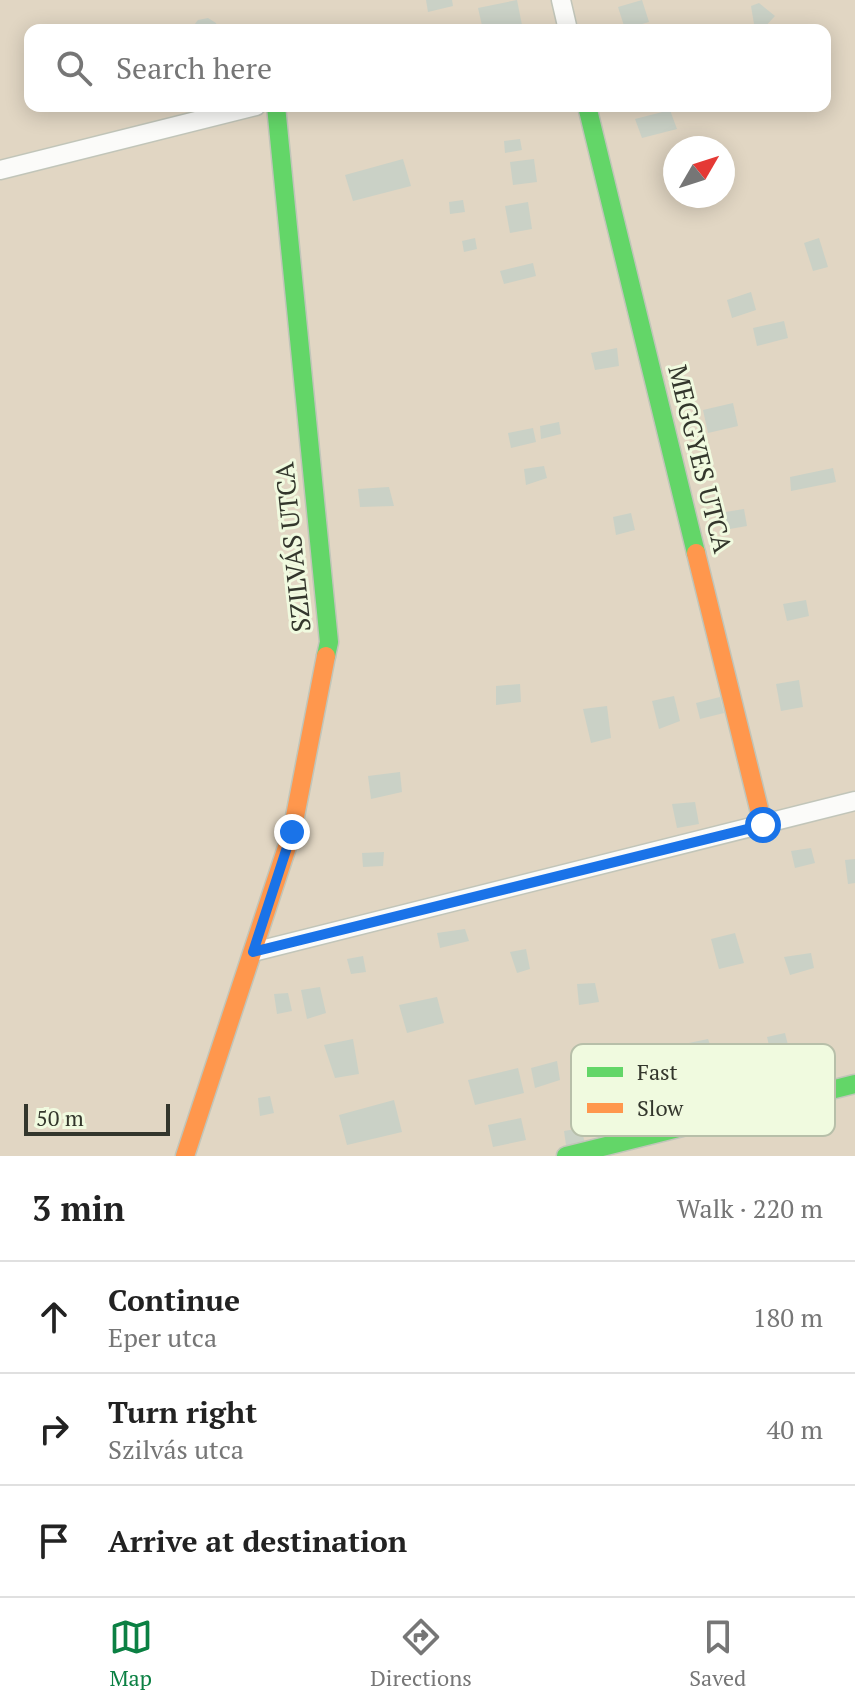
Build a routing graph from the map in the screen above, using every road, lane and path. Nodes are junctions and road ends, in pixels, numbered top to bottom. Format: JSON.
{"nodes":[{"id":1,"x":561,"y":0,"type":"edge"},
{"id":2,"x":567,"y":24,"type":"edge"},
{"id":3,"x":232,"y":112,"type":"edge"},
{"id":4,"x":277,"y":112,"type":"edge"},
{"id":5,"x":588,"y":112,"type":"edge"},
{"id":6,"x":0,"y":170,"type":"edge"},
{"id":7,"x":855,"y":801,"type":"edge"},
{"id":8,"x":763,"y":825,"type":"junction"},
{"id":9,"x":253,"y":952,"type":"junction"},
{"id":10,"x":855,"y":1084,"type":"edge"},
{"id":11,"x":835,"y":1089,"type":"edge"},
{"id":12,"x":646,"y":1136,"type":"edge"},
{"id":13,"x":185,"y":1156,"type":"edge"},
{"id":14,"x":566,"y":1156,"type":"edge"}],
"edges":[{"from":1,"to":2,"type":"street"},
{"from":3,"to":6,"type":"street"},
{"from":4,"to":9,"type":"street","name":"SZILVÁS UTCA"},
{"from":5,"to":8,"type":"street","name":"MEGGYES UTCA"},
{"from":7,"to":8,"type":"street"},
{"from":8,"to":9,"type":"street"},
{"from":9,"to":13,"type":"street","name":"SZILVÁS UTCA"},
{"from":10,"to":11,"type":"street"},
{"from":12,"to":14,"type":"street"}]}
